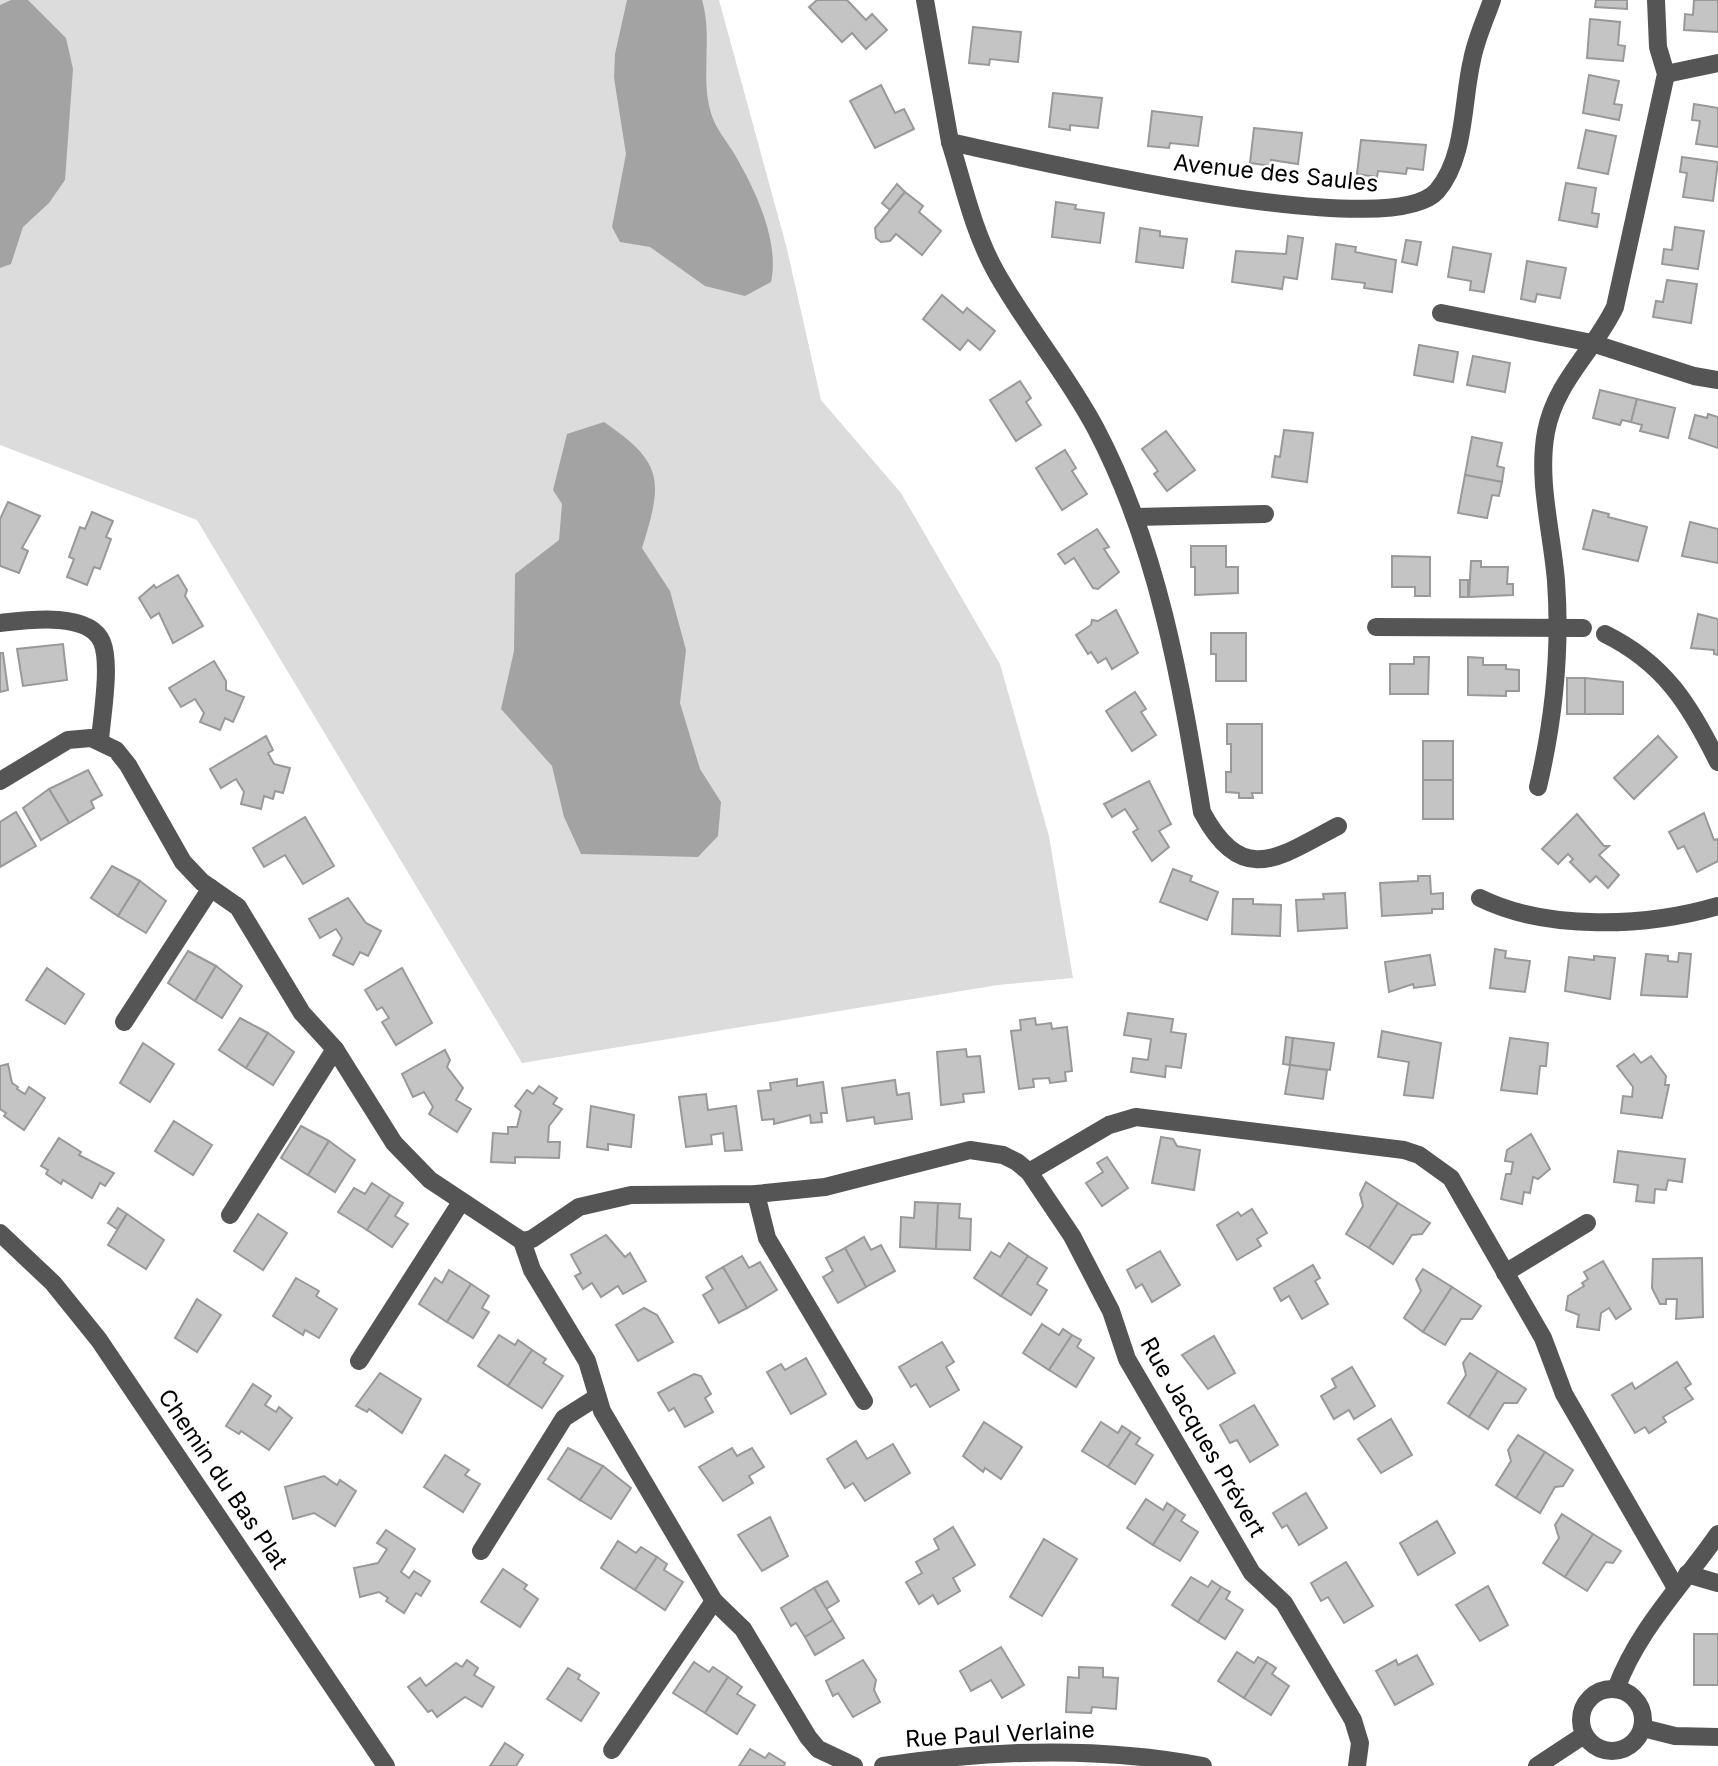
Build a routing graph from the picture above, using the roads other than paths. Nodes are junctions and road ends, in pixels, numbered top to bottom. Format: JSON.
{"nodes":[{"id":1,"x":925,"y":0,"type":"edge"},
{"id":2,"x":1492,"y":0,"type":"edge"},
{"id":3,"x":1656,"y":0,"type":"edge"},
{"id":4,"x":1718,"y":63,"type":"edge"},
{"id":5,"x":1666,"y":74,"type":"junction"},
{"id":6,"x":950,"y":142,"type":"junction"},
{"id":7,"x":1441,"y":313,"type":"dead end"},
{"id":8,"x":1592,"y":343,"type":"junction"},
{"id":9,"x":1718,"y":380,"type":"edge"},
{"id":10,"x":1265,"y":513,"type":"dead end"},
{"id":11,"x":1135,"y":517,"type":"junction"},
{"id":12,"x":0,"y":623,"type":"edge"},
{"id":13,"x":1377,"y":627,"type":"dead end"},
{"id":14,"x":1583,"y":628,"type":"dead end"},
{"id":15,"x":1557,"y":629,"type":"junction"},
{"id":16,"x":1605,"y":634,"type":"dead end"},
{"id":17,"x":100,"y":740,"type":"junction"},
{"id":18,"x":1718,"y":762,"type":"edge"},
{"id":19,"x":0,"y":781,"type":"edge"},
{"id":20,"x":1538,"y":787,"type":"dead end"},
{"id":21,"x":1338,"y":826,"type":"dead end"},
{"id":22,"x":211,"y":888,"type":"junction"},
{"id":23,"x":1480,"y":898,"type":"dead end"},
{"id":24,"x":1718,"y":906,"type":"edge"},
{"id":25,"x":124,"y":1022,"type":"dead end"},
{"id":26,"x":335,"y":1049,"type":"junction"},
{"id":27,"x":1029,"y":1172,"type":"junction"},
{"id":28,"x":756,"y":1194,"type":"junction"},
{"id":29,"x":461,"y":1202,"type":"junction"},
{"id":30,"x":230,"y":1215,"type":"dead end"},
{"id":31,"x":1587,"y":1223,"type":"dead end"},
{"id":32,"x":0,"y":1233,"type":"edge"},
{"id":33,"x":523,"y":1241,"type":"junction"},
{"id":34,"x":1505,"y":1273,"type":"junction"},
{"id":35,"x":359,"y":1361,"type":"dead end"},
{"id":36,"x":597,"y":1397,"type":"junction"},
{"id":37,"x":864,"y":1401,"type":"dead end"},
{"id":38,"x":1718,"y":1534,"type":"edge"},
{"id":39,"x":481,"y":1551,"type":"dead end"},
{"id":40,"x":1682,"y":1581,"type":"junction"},
{"id":41,"x":1718,"y":1583,"type":"edge"},
{"id":42,"x":714,"y":1601,"type":"junction"},
{"id":43,"x":1616,"y":1689,"type":"junction"},
{"id":44,"x":1643,"y":1728,"type":"junction"},
{"id":45,"x":1584,"y":1735,"type":"junction"},
{"id":46,"x":1718,"y":1737,"type":"edge"},
{"id":47,"x":612,"y":1750,"type":"dead end"},
{"id":48,"x":386,"y":1766,"type":"edge"},
{"id":49,"x":854,"y":1766,"type":"edge"},
{"id":50,"x":883,"y":1766,"type":"edge"},
{"id":51,"x":1203,"y":1766,"type":"edge"},
{"id":52,"x":1357,"y":1766,"type":"edge"},
{"id":53,"x":1537,"y":1766,"type":"edge"}],
"edges":[{"from":1,"to":6,"type":"street"},
{"from":2,"to":6,"type":"street","name":"Avenue des Saules"},
{"from":3,"to":5,"type":"street"},
{"from":4,"to":5,"type":"street"},
{"from":5,"to":8,"type":"street"},
{"from":6,"to":11,"type":"street"},
{"from":7,"to":8,"type":"street"},
{"from":8,"to":9,"type":"street"},
{"from":8,"to":15,"type":"street"},
{"from":10,"to":11,"type":"street"},
{"from":11,"to":21,"type":"street"},
{"from":12,"to":17,"type":"street"},
{"from":13,"to":15,"type":"street"},
{"from":14,"to":15,"type":"street"},
{"from":15,"to":20,"type":"street"},
{"from":16,"to":18,"type":"street"},
{"from":17,"to":19,"type":"street"},
{"from":17,"to":22,"type":"street"},
{"from":22,"to":25,"type":"street"},
{"from":22,"to":26,"type":"street"},
{"from":23,"to":24,"type":"street"},
{"from":26,"to":29,"type":"street"},
{"from":26,"to":30,"type":"street"},
{"from":27,"to":28,"type":"street"},
{"from":27,"to":34,"type":"street"},
{"from":27,"to":52,"type":"street","name":"Rue Jacques Prévert"},
{"from":28,"to":33,"type":"street"},
{"from":28,"to":37,"type":"street"},
{"from":29,"to":33,"type":"street"},
{"from":29,"to":35,"type":"street"},
{"from":31,"to":34,"type":"street"},
{"from":32,"to":48,"type":"street","name":"Chemin du Bas Plat"},
{"from":33,"to":36,"type":"street"},
{"from":34,"to":40,"type":"street"},
{"from":36,"to":39,"type":"street"},
{"from":36,"to":42,"type":"street"},
{"from":38,"to":40,"type":"street"},
{"from":40,"to":41,"type":"street"},
{"from":40,"to":43,"type":"street"},
{"from":42,"to":47,"type":"street"},
{"from":42,"to":49,"type":"street"},
{"from":43,"to":44,"type":"street"},
{"from":43,"to":45,"type":"street"},
{"from":44,"to":45,"type":"street"},
{"from":44,"to":46,"type":"street"},
{"from":45,"to":53,"type":"street"},
{"from":50,"to":51,"type":"street","name":"Rue Paul Verlaine"}]}
